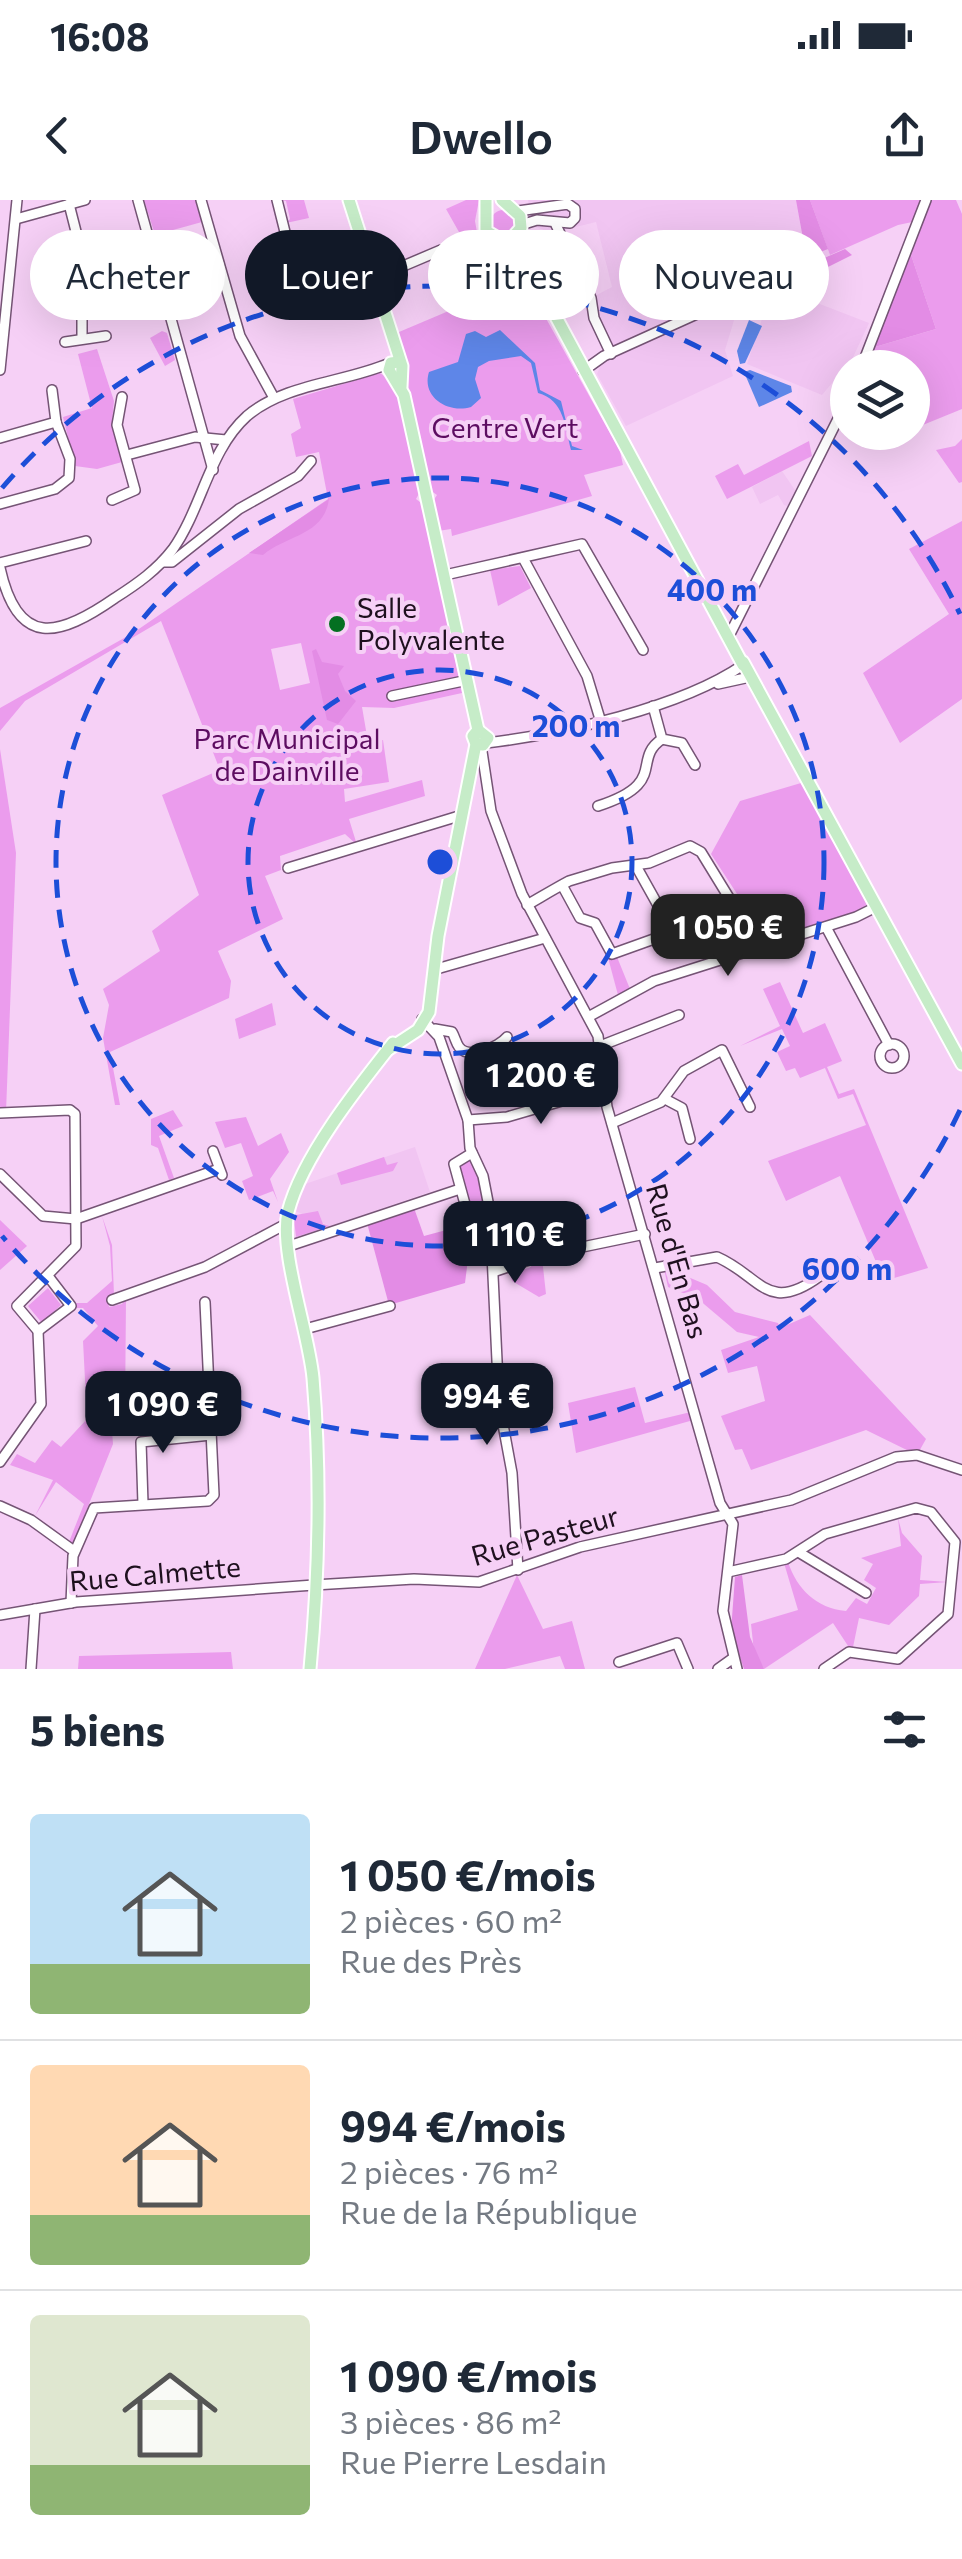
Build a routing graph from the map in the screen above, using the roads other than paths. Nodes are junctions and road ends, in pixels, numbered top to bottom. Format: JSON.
{"nodes":[{"id":1,"x":17,"y":200,"type":"edge"},
{"id":2,"x":86,"y":200,"type":"edge"},
{"id":3,"x":138,"y":200,"type":"edge"},
{"id":4,"x":201,"y":200,"type":"edge"},
{"id":5,"x":277,"y":200,"type":"edge"},
{"id":6,"x":349,"y":200,"type":"edge"},
{"id":7,"x":926,"y":200,"type":"edge"},
{"id":8,"x":69,"y":204,"type":"junction"},
{"id":9,"x":509,"y":205,"type":"edge"},
{"id":10,"x":487,"y":206,"type":"edge"},
{"id":11,"x":16,"y":219,"type":"junction"},
{"id":12,"x":556,"y":225,"type":"junction"},
{"id":13,"x":284,"y":230,"type":"edge"},
{"id":14,"x":359,"y":230,"type":"edge"},
{"id":15,"x":519,"y":230,"type":"joint"},
{"id":16,"x":384,"y":320,"type":"edge"},
{"id":17,"x":555,"y":320,"type":"edge"},
{"id":18,"x":557,"y":320,"type":"edge"},
{"id":19,"x":683,"y":320,"type":"edge"},
{"id":20,"x":82,"y":336,"type":"junction"},
{"id":21,"x":106,"y":336,"type":"dead end"},
{"id":22,"x":65,"y":342,"type":"dead end"},
{"id":23,"x":867,"y":350,"type":"edge"},
{"id":24,"x":573,"y":352,"type":"junction"},
{"id":25,"x":607,"y":355,"type":"junction"},
{"id":26,"x":394,"y":365,"type":"junction"},
{"id":27,"x":0,"y":370,"type":"edge"},
{"id":28,"x":586,"y":371,"type":"junction"},
{"id":29,"x":52,"y":390,"type":"dead end"},
{"id":30,"x":122,"y":397,"type":"dead end"},
{"id":31,"x":274,"y":398,"type":"junction"},
{"id":32,"x":57,"y":423,"type":"junction"},
{"id":33,"x":617,"y":433,"type":"junction"},
{"id":34,"x":830,"y":435,"type":"edge"},
{"id":35,"x":203,"y":437,"type":"junction"},
{"id":36,"x":0,"y":438,"type":"edge"},
{"id":37,"x":226,"y":440,"type":"junction"},
{"id":38,"x":127,"y":455,"type":"junction"},
{"id":39,"x":311,"y":462,"type":"dead end"},
{"id":40,"x":212,"y":470,"type":"junction"},
{"id":41,"x":112,"y":500,"type":"dead end"},
{"id":42,"x":0,"y":504,"type":"edge"},
{"id":43,"x":187,"y":524,"type":"junction"},
{"id":44,"x":207,"y":534,"type":"junction"},
{"id":45,"x":86,"y":541,"type":"dead end"},
{"id":46,"x":523,"y":558,"type":"junction"},
{"id":47,"x":162,"y":562,"type":"junction"},
{"id":48,"x":0,"y":566,"type":"edge"},
{"id":49,"x":446,"y":575,"type":"junction"},
{"id":50,"x":725,"y":632,"type":"junction"},
{"id":51,"x":643,"y":650,"type":"dead end"},
{"id":52,"x":746,"y":671,"type":"junction"},
{"id":53,"x":468,"y":680,"type":"junction"},
{"id":54,"x":392,"y":696,"type":"dead end"},
{"id":55,"x":653,"y":706,"type":"junction"},
{"id":56,"x":600,"y":720,"type":"junction"},
{"id":57,"x":662,"y":738,"type":"junction"},
{"id":58,"x":481,"y":739,"type":"junction"},
{"id":59,"x":695,"y":766,"type":"dead end"},
{"id":60,"x":598,"y":806,"type":"dead end"},
{"id":61,"x":459,"y":816,"type":"junction"},
{"id":62,"x":636,"y":866,"type":"junction"},
{"id":63,"x":288,"y":868,"type":"dead end"},
{"id":64,"x":562,"y":884,"type":"junction"},
{"id":65,"x":528,"y":906,"type":"junction"},
{"id":66,"x":878,"y":911,"type":"junction"},
{"id":67,"x":669,"y":924,"type":"dead end"},
{"id":68,"x":826,"y":926,"type":"junction"},
{"id":69,"x":545,"y":938,"type":"junction"},
{"id":70,"x":433,"y":970,"type":"junction"},
{"id":71,"x":679,"y":1015,"type":"dead end"},
{"id":72,"x":590,"y":1016,"type":"junction"},
{"id":73,"x":428,"y":1023,"type":"junction"},
{"id":74,"x":506,"y":1037,"type":"dead end"},
{"id":75,"x":889,"y":1044,"type":"dead end"},
{"id":76,"x":600,"y":1046,"type":"junction"},
{"id":77,"x":962,"y":1064,"type":"edge"},
{"id":78,"x":604,"y":1089,"type":"junction"},
{"id":79,"x":664,"y":1099,"type":"junction"},
{"id":80,"x":750,"y":1107,"type":"dead end"},
{"id":81,"x":0,"y":1112,"type":"edge"},
{"id":82,"x":468,"y":1120,"type":"junction"},
{"id":83,"x":612,"y":1123,"type":"junction"},
{"id":84,"x":690,"y":1138,"type":"dead end"},
{"id":85,"x":213,"y":1151,"type":"dead end"},
{"id":86,"x":472,"y":1153,"type":"junction"},
{"id":87,"x":0,"y":1174,"type":"edge"},
{"id":88,"x":460,"y":1189,"type":"junction"},
{"id":89,"x":490,"y":1212,"type":"junction"},
{"id":90,"x":76,"y":1219,"type":"junction"},
{"id":91,"x":286,"y":1224,"type":"junction"},
{"id":92,"x":645,"y":1234,"type":"junction"},
{"id":93,"x":289,"y":1246,"type":"junction"},
{"id":94,"x":655,"y":1268,"type":"junction"},
{"id":95,"x":496,"y":1272,"type":"junction"},
{"id":96,"x":48,"y":1276,"type":"junction"},
{"id":97,"x":820,"y":1276,"type":"dead end"},
{"id":98,"x":112,"y":1300,"type":"dead end"},
{"id":99,"x":204,"y":1302,"type":"dead end"},
{"id":100,"x":390,"y":1306,"type":"dead end"},
{"id":101,"x":305,"y":1328,"type":"junction"},
{"id":102,"x":38,"y":1332,"type":"junction"},
{"id":103,"x":211,"y":1435,"type":"junction"},
{"id":104,"x":0,"y":1462,"type":"edge"},
{"id":105,"x":962,"y":1470,"type":"edge"},
{"id":106,"x":143,"y":1504,"type":"junction"},
{"id":107,"x":0,"y":1506,"type":"edge"},
{"id":108,"x":726,"y":1512,"type":"junction"},
{"id":109,"x":74,"y":1551,"type":"junction"},
{"id":110,"x":800,"y":1553,"type":"junction"},
{"id":111,"x":518,"y":1570,"type":"junction"},
{"id":112,"x":728,"y":1572,"type":"junction"},
{"id":113,"x":958,"y":1577,"type":"edge"},
{"id":114,"x":314,"y":1585,"type":"junction"},
{"id":115,"x":866,"y":1593,"type":"dead end"},
{"id":116,"x":71,"y":1603,"type":"junction"},
{"id":117,"x":35,"y":1608,"type":"junction"},
{"id":118,"x":0,"y":1615,"type":"edge"},
{"id":119,"x":620,"y":1662,"type":"dead end"},
{"id":120,"x":735,"y":1664,"type":"edge"},
{"id":121,"x":31,"y":1669,"type":"edge"},
{"id":122,"x":310,"y":1669,"type":"edge"},
{"id":123,"x":688,"y":1669,"type":"edge"},
{"id":124,"x":718,"y":1669,"type":"edge"},
{"id":125,"x":824,"y":1669,"type":"edge"}],
"edges":[{"from":1,"to":11,"type":"street"},
{"from":2,"to":8,"type":"street"},
{"from":3,"to":35,"type":"street"},
{"from":4,"to":31,"type":"street"},
{"from":5,"to":13,"type":"street"},
{"from":6,"to":14,"type":"main road"},
{"from":7,"to":23,"type":"street"},
{"from":8,"to":11,"type":"street"},
{"from":8,"to":20,"type":"street"},
{"from":9,"to":10,"type":"main road"},
{"from":9,"to":12,"type":"street"},
{"from":9,"to":15,"type":"main road"},
{"from":11,"to":27,"type":"street"},
{"from":12,"to":15,"type":"street"},
{"from":12,"to":25,"type":"street"},
{"from":16,"to":26,"type":"main road"},
{"from":17,"to":24,"type":"main road"},
{"from":18,"to":24,"type":"main road"},
{"from":19,"to":25,"type":"street"},
{"from":20,"to":21,"type":"street"},
{"from":20,"to":22,"type":"street"},
{"from":24,"to":25,"type":"street"},
{"from":24,"to":28,"type":"main road"},
{"from":24,"to":33,"type":"main road"},
{"from":25,"to":28,"type":"street"},
{"from":26,"to":31,"type":"street"},
{"from":26,"to":49,"type":"main road"},
{"from":28,"to":33,"type":"main road"},
{"from":29,"to":32,"type":"street"},
{"from":30,"to":38,"type":"street"},
{"from":31,"to":37,"type":"street"},
{"from":32,"to":36,"type":"street"},
{"from":32,"to":42,"type":"street"},
{"from":33,"to":50,"type":"main road"},
{"from":34,"to":50,"type":"street"},
{"from":35,"to":37,"type":"street"},
{"from":35,"to":38,"type":"street"},
{"from":35,"to":40,"type":"street"},
{"from":37,"to":40,"type":"street"},
{"from":38,"to":41,"type":"street"},
{"from":39,"to":44,"type":"street"},
{"from":40,"to":43,"type":"street"},
{"from":43,"to":44,"type":"street"},
{"from":43,"to":47,"type":"street"},
{"from":44,"to":47,"type":"street"},
{"from":45,"to":48,"type":"street"},
{"from":46,"to":49,"type":"street"},
{"from":46,"to":51,"type":"street"},
{"from":46,"to":56,"type":"street"},
{"from":47,"to":48,"type":"street"},
{"from":49,"to":53,"type":"main road"},
{"from":50,"to":52,"type":"main road"},
{"from":52,"to":55,"type":"street"},
{"from":52,"to":66,"type":"main road"},
{"from":53,"to":54,"type":"street"},
{"from":53,"to":58,"type":"main road"},
{"from":55,"to":56,"type":"street"},
{"from":55,"to":57,"type":"street"},
{"from":56,"to":58,"type":"street"},
{"from":57,"to":59,"type":"street"},
{"from":57,"to":60,"type":"street"},
{"from":58,"to":61,"type":"main road"},
{"from":58,"to":65,"type":"street","name":"Rue d'En Bas"},
{"from":61,"to":63,"type":"street"},
{"from":61,"to":70,"type":"main road"},
{"from":62,"to":64,"type":"street"},
{"from":62,"to":64,"type":"street"},
{"from":62,"to":67,"type":"street"},
{"from":64,"to":65,"type":"street"},
{"from":65,"to":69,"type":"street","name":"Rue d'En Bas"},
{"from":66,"to":68,"type":"street"},
{"from":66,"to":77,"type":"main road"},
{"from":68,"to":72,"type":"street"},
{"from":68,"to":75,"type":"street"},
{"from":69,"to":70,"type":"street"},
{"from":69,"to":72,"type":"street","name":"Rue d'En Bas"},
{"from":70,"to":73,"type":"main road"},
{"from":71,"to":76,"type":"street"},
{"from":72,"to":76,"type":"street","name":"Rue d'En Bas"},
{"from":73,"to":74,"type":"street"},
{"from":73,"to":82,"type":"street"},
{"from":73,"to":91,"type":"main road"},
{"from":76,"to":78,"type":"street","name":"Rue d'En Bas"},
{"from":78,"to":82,"type":"street"},
{"from":78,"to":83,"type":"street","name":"Rue d'En Bas"},
{"from":79,"to":80,"type":"street"},
{"from":79,"to":83,"type":"street"},
{"from":79,"to":84,"type":"street"},
{"from":81,"to":90,"type":"street"},
{"from":82,"to":86,"type":"street"},
{"from":83,"to":92,"type":"street","name":"Rue d'En Bas"},
{"from":85,"to":90,"type":"street"},
{"from":86,"to":88,"type":"street"},
{"from":86,"to":89,"type":"street"},
{"from":87,"to":90,"type":"street"},
{"from":88,"to":89,"type":"street"},
{"from":88,"to":93,"type":"street"},
{"from":89,"to":95,"type":"street"},
{"from":90,"to":96,"type":"street"},
{"from":91,"to":93,"type":"main road"},
{"from":91,"to":98,"type":"street"},
{"from":92,"to":94,"type":"street","name":"Rue d'En Bas"},
{"from":92,"to":95,"type":"street"},
{"from":93,"to":101,"type":"main road"},
{"from":94,"to":97,"type":"street"},
{"from":94,"to":108,"type":"street","name":"Rue d'En Bas"},
{"from":95,"to":111,"type":"street"},
{"from":96,"to":102,"type":"street"},
{"from":96,"to":102,"type":"street"},
{"from":99,"to":103,"type":"street"},
{"from":100,"to":101,"type":"street"},
{"from":101,"to":114,"type":"main road"},
{"from":102,"to":104,"type":"street"},
{"from":103,"to":106,"type":"street"},
{"from":103,"to":106,"type":"street"},
{"from":105,"to":108,"type":"street","name":"Rue Pasteur"},
{"from":106,"to":109,"type":"street"},
{"from":107,"to":109,"type":"street"},
{"from":108,"to":111,"type":"street","name":"Rue Pasteur"},
{"from":108,"to":112,"type":"street","name":"Rue d'En Bas"},
{"from":109,"to":116,"type":"street"},
{"from":110,"to":112,"type":"street"},
{"from":110,"to":113,"type":"street"},
{"from":110,"to":115,"type":"street"},
{"from":111,"to":114,"type":"street","name":"Rue Pasteur"},
{"from":112,"to":120,"type":"street","name":"Rue d'En Bas"},
{"from":113,"to":125,"type":"street"},
{"from":114,"to":116,"type":"street","name":"Rue Calmette"},
{"from":114,"to":122,"type":"main road"},
{"from":116,"to":117,"type":"street","name":"Rue Calmette"},
{"from":117,"to":118,"type":"street","name":"Rue Calmette"},
{"from":117,"to":121,"type":"street"},
{"from":119,"to":123,"type":"street"},
{"from":120,"to":124,"type":"street"}]}
